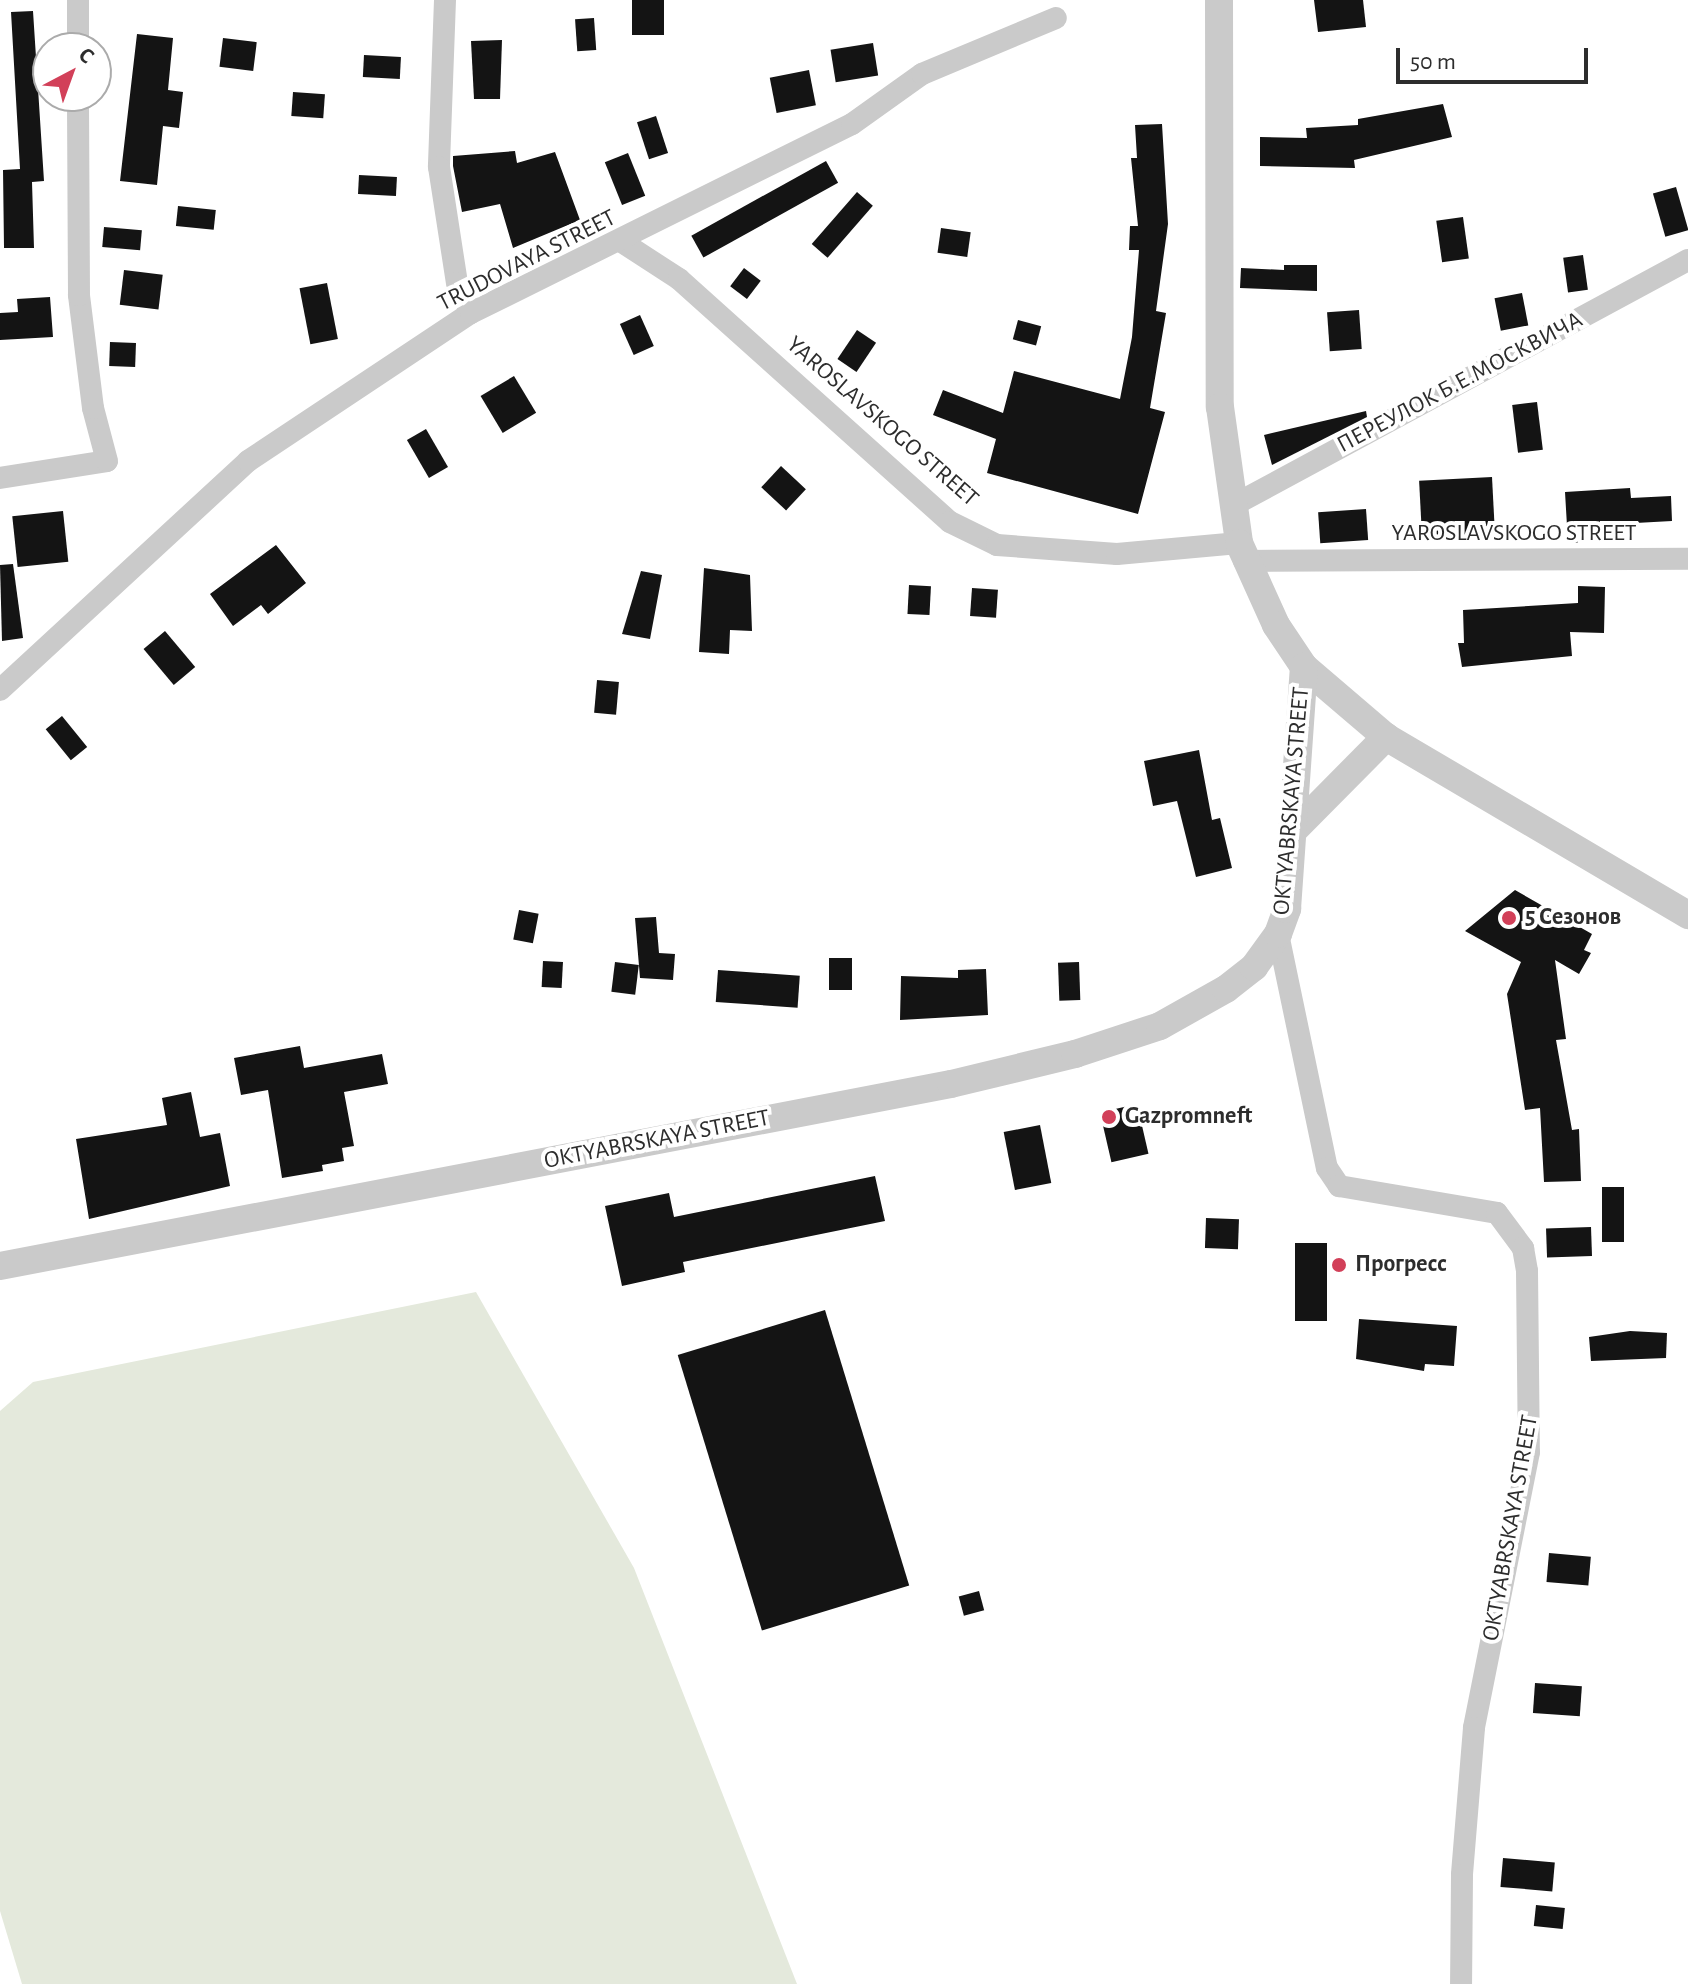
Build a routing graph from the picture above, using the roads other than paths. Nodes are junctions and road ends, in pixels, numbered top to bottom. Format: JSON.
{"nodes":[{"id":1,"x":78,"y":0,"type":"edge"},
{"id":2,"x":445,"y":0,"type":"edge"},
{"id":3,"x":1219,"y":0,"type":"edge"},
{"id":4,"x":1056,"y":18,"type":"dead end"},
{"id":5,"x":78,"y":32,"type":"edge"},
{"id":6,"x":78,"y":112,"type":"edge"},
{"id":7,"x":622,"y":242,"type":"junction"},
{"id":8,"x":1688,"y":260,"type":"edge"},
{"id":9,"x":471,"y":313,"type":"junction"},
{"id":10,"x":0,"y":478,"type":"edge"},
{"id":11,"x":1232,"y":506,"type":"junction"},
{"id":12,"x":1242,"y":552,"type":"junction"},
{"id":13,"x":1688,"y":559,"type":"edge"},
{"id":14,"x":1304,"y":667,"type":"junction"},
{"id":15,"x":0,"y":690,"type":"edge"},
{"id":16,"x":1386,"y":737,"type":"junction"},
{"id":17,"x":1292,"y":832,"type":"junction"},
{"id":18,"x":1688,"y":915,"type":"edge"},
{"id":19,"x":1278,"y":934,"type":"junction"},
{"id":20,"x":0,"y":1266,"type":"edge"},
{"id":21,"x":1461,"y":1984,"type":"edge"}],
"edges":[{"from":1,"to":5,"type":"street"},
{"from":2,"to":9,"type":"street"},
{"from":3,"to":11,"type":"street"},
{"from":4,"to":7,"type":"street","name":"TRUDOVAYA STREET"},
{"from":6,"to":10,"type":"street"},
{"from":7,"to":9,"type":"street","name":"TRUDOVAYA STREET"},
{"from":7,"to":12,"type":"street","name":"YAROSLAVSKOGO STREET"},
{"from":8,"to":11,"type":"street","name":"ПЕРЕУЛОК Б.Е.МОСКВИЧА"},
{"from":9,"to":15,"type":"street","name":"TRUDOVAYA STREET"},
{"from":11,"to":12,"type":"street"},
{"from":12,"to":13,"type":"street","name":"YAROSLAVSKOGO STREET"},
{"from":12,"to":14,"type":"street"},
{"from":14,"to":16,"type":"street"},
{"from":14,"to":17,"type":"street","name":"OKTYABRSKAYA STREET"},
{"from":16,"to":17,"type":"street"},
{"from":16,"to":18,"type":"street"},
{"from":17,"to":19,"type":"street","name":"OKTYABRSKAYA STREET"},
{"from":19,"to":20,"type":"street","name":"OKTYABRSKAYA STREET"},
{"from":19,"to":21,"type":"street","name":"OKTYABRSKAYA STREET"}]}
